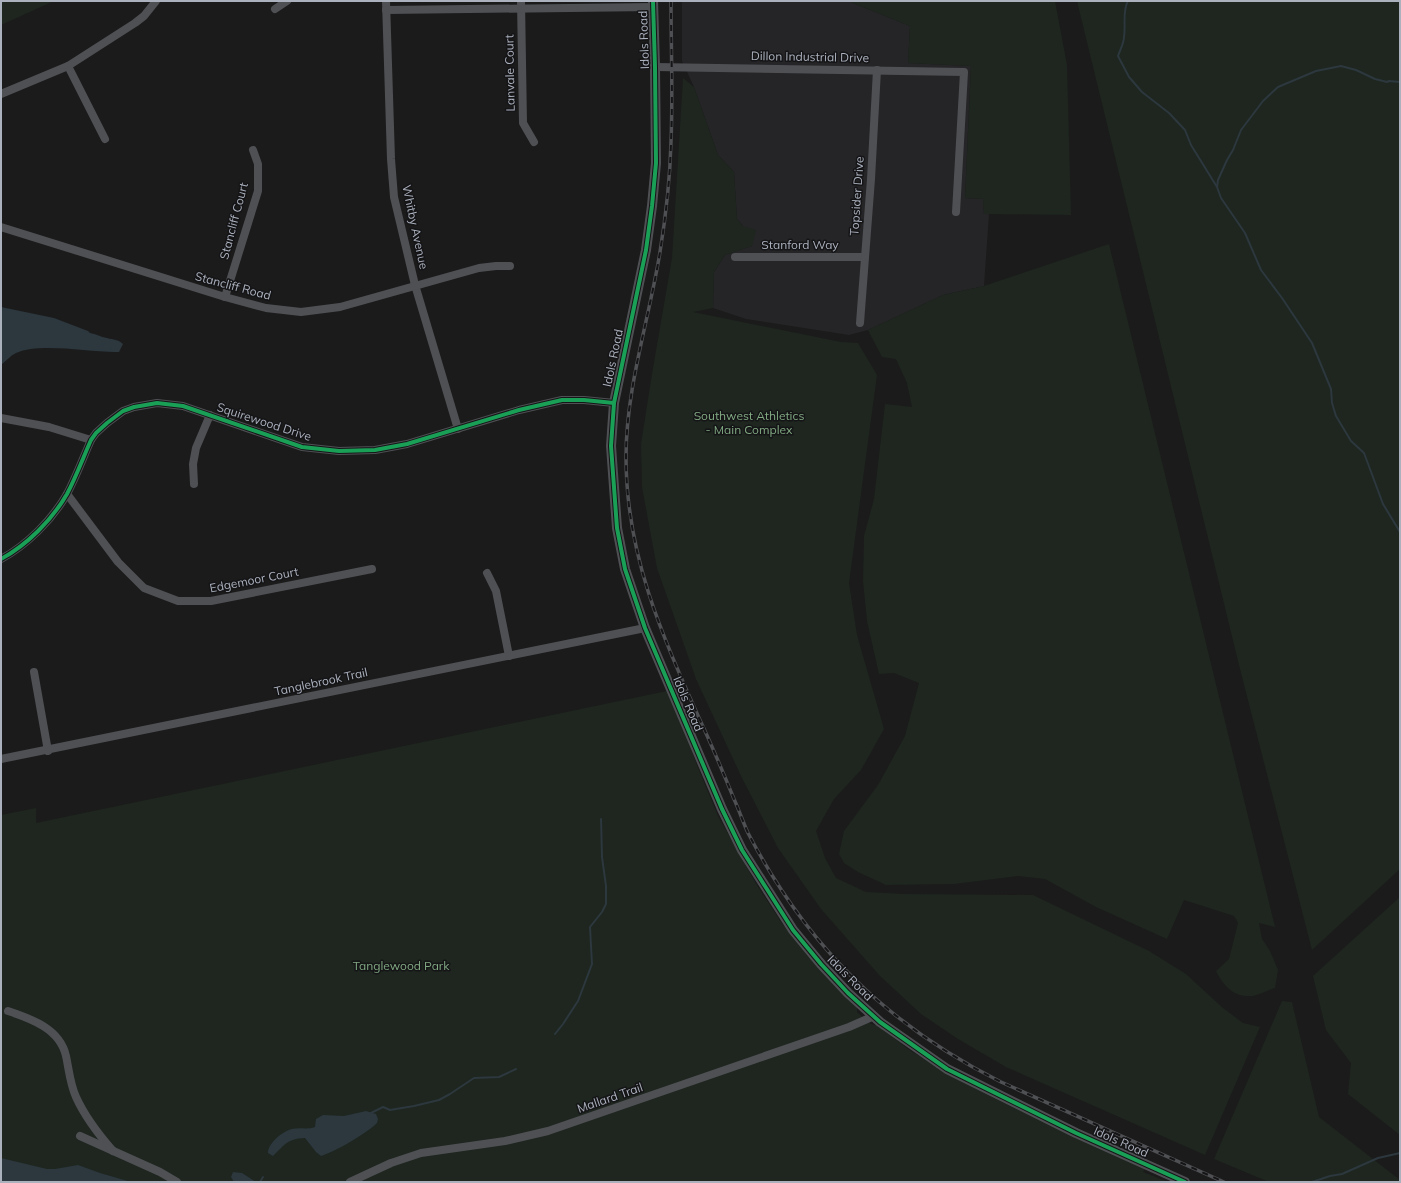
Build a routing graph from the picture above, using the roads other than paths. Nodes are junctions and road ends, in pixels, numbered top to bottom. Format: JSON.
{"nodes":[{"id":1,"x":156,"y":1,"type":"edge"},
{"id":2,"x":287,"y":1,"type":"edge"},
{"id":3,"x":386,"y":1,"type":"edge"},
{"id":4,"x":653,"y":4,"type":"edge"},
{"id":5,"x":521,"y":5,"type":"edge"},
{"id":6,"x":275,"y":9,"type":"dead end"},
{"id":7,"x":386,"y":10,"type":"junction"},
{"id":8,"x":68,"y":66,"type":"junction"},
{"id":9,"x":655,"y":67,"type":"junction"},
{"id":10,"x":877,"y":70,"type":"junction"},
{"id":11,"x":1,"y":94,"type":"edge"},
{"id":12,"x":105,"y":139,"type":"dead end"},
{"id":13,"x":534,"y":142,"type":"dead end"},
{"id":14,"x":253,"y":150,"type":"dead end"},
{"id":15,"x":956,"y":212,"type":"dead end"},
{"id":16,"x":1,"y":227,"type":"edge"},
{"id":17,"x":735,"y":257,"type":"dead end"},
{"id":18,"x":864,"y":257,"type":"junction"},
{"id":19,"x":510,"y":266,"type":"dead end"},
{"id":20,"x":415,"y":285,"type":"junction"},
{"id":21,"x":225,"y":297,"type":"junction"},
{"id":22,"x":860,"y":323,"type":"dead end"},
{"id":23,"x":614,"y":403,"type":"junction"},
{"id":24,"x":210,"y":415,"type":"junction"},
{"id":25,"x":1,"y":418,"type":"edge"},
{"id":26,"x":458,"y":428,"type":"junction"},
{"id":27,"x":91,"y":440,"type":"junction"},
{"id":28,"x":194,"y":484,"type":"dead end"},
{"id":29,"x":66,"y":494,"type":"junction"},
{"id":30,"x":1,"y":559,"type":"edge"},
{"id":31,"x":372,"y":569,"type":"dead end"},
{"id":32,"x":488,"y":573,"type":"dead end"},
{"id":33,"x":645,"y":628,"type":"junction"},
{"id":34,"x":509,"y":656,"type":"junction"},
{"id":35,"x":34,"y":672,"type":"dead end"},
{"id":36,"x":48,"y":751,"type":"junction"},
{"id":37,"x":1,"y":759,"type":"edge"},
{"id":38,"x":8,"y":1011,"type":"dead end"},
{"id":39,"x":874,"y":1016,"type":"junction"},
{"id":40,"x":80,"y":1136,"type":"dead end"},
{"id":41,"x":113,"y":1151,"type":"junction"},
{"id":42,"x":177,"y":1182,"type":"edge"},
{"id":43,"x":350,"y":1182,"type":"edge"},
{"id":44,"x":1185,"y":1182,"type":"edge"}],
"edges":[{"from":1,"to":8,"type":"street"},
{"from":2,"to":6,"type":"street"},
{"from":3,"to":7,"type":"street","name":"Whitby Avenue"},
{"from":4,"to":5,"type":"street"},
{"from":4,"to":9,"type":"street","name":"Idols Road"},
{"from":5,"to":7,"type":"street"},
{"from":5,"to":13,"type":"street","name":"Lanvale Court"},
{"from":7,"to":20,"type":"street","name":"Whitby Avenue"},
{"from":8,"to":11,"type":"street"},
{"from":8,"to":12,"type":"street"},
{"from":9,"to":10,"type":"street","name":"Dillon Industrial Drive"},
{"from":9,"to":23,"type":"street","name":"Idols Road"},
{"from":10,"to":15,"type":"street","name":"Dillon Industrial Drive"},
{"from":10,"to":18,"type":"street","name":"Topsider Drive"},
{"from":14,"to":21,"type":"street","name":"Stancliff Court"},
{"from":16,"to":21,"type":"street","name":"Stancliff Road"},
{"from":17,"to":18,"type":"street","name":"Stanford Way"},
{"from":18,"to":22,"type":"street","name":"Topsider Drive"},
{"from":19,"to":20,"type":"street","name":"Stancliff Road"},
{"from":20,"to":21,"type":"street","name":"Stancliff Road"},
{"from":20,"to":26,"type":"street","name":"Whitby Avenue"},
{"from":23,"to":26,"type":"street","name":"Squirewood Drive"},
{"from":23,"to":33,"type":"street","name":"Idols Road"},
{"from":24,"to":26,"type":"street","name":"Squirewood Drive"},
{"from":24,"to":27,"type":"street","name":"Squirewood Drive"},
{"from":24,"to":28,"type":"street"},
{"from":25,"to":27,"type":"street"},
{"from":27,"to":29,"type":"street","name":"Squirewood Drive"},
{"from":29,"to":30,"type":"street","name":"Squirewood Drive"},
{"from":29,"to":31,"type":"street","name":"Edgemoor Court"},
{"from":32,"to":34,"type":"street"},
{"from":33,"to":34,"type":"street","name":"Tanglebrook Trail"},
{"from":33,"to":39,"type":"street","name":"Idols Road"},
{"from":34,"to":36,"type":"street","name":"Tanglebrook Trail"},
{"from":35,"to":36,"type":"street"},
{"from":36,"to":37,"type":"street","name":"Tanglebrook Trail"},
{"from":38,"to":41,"type":"street"},
{"from":39,"to":43,"type":"street","name":"Mallard Trail"},
{"from":39,"to":44,"type":"street","name":"Idols Road"},
{"from":40,"to":41,"type":"street"},
{"from":41,"to":42,"type":"street"}]}
